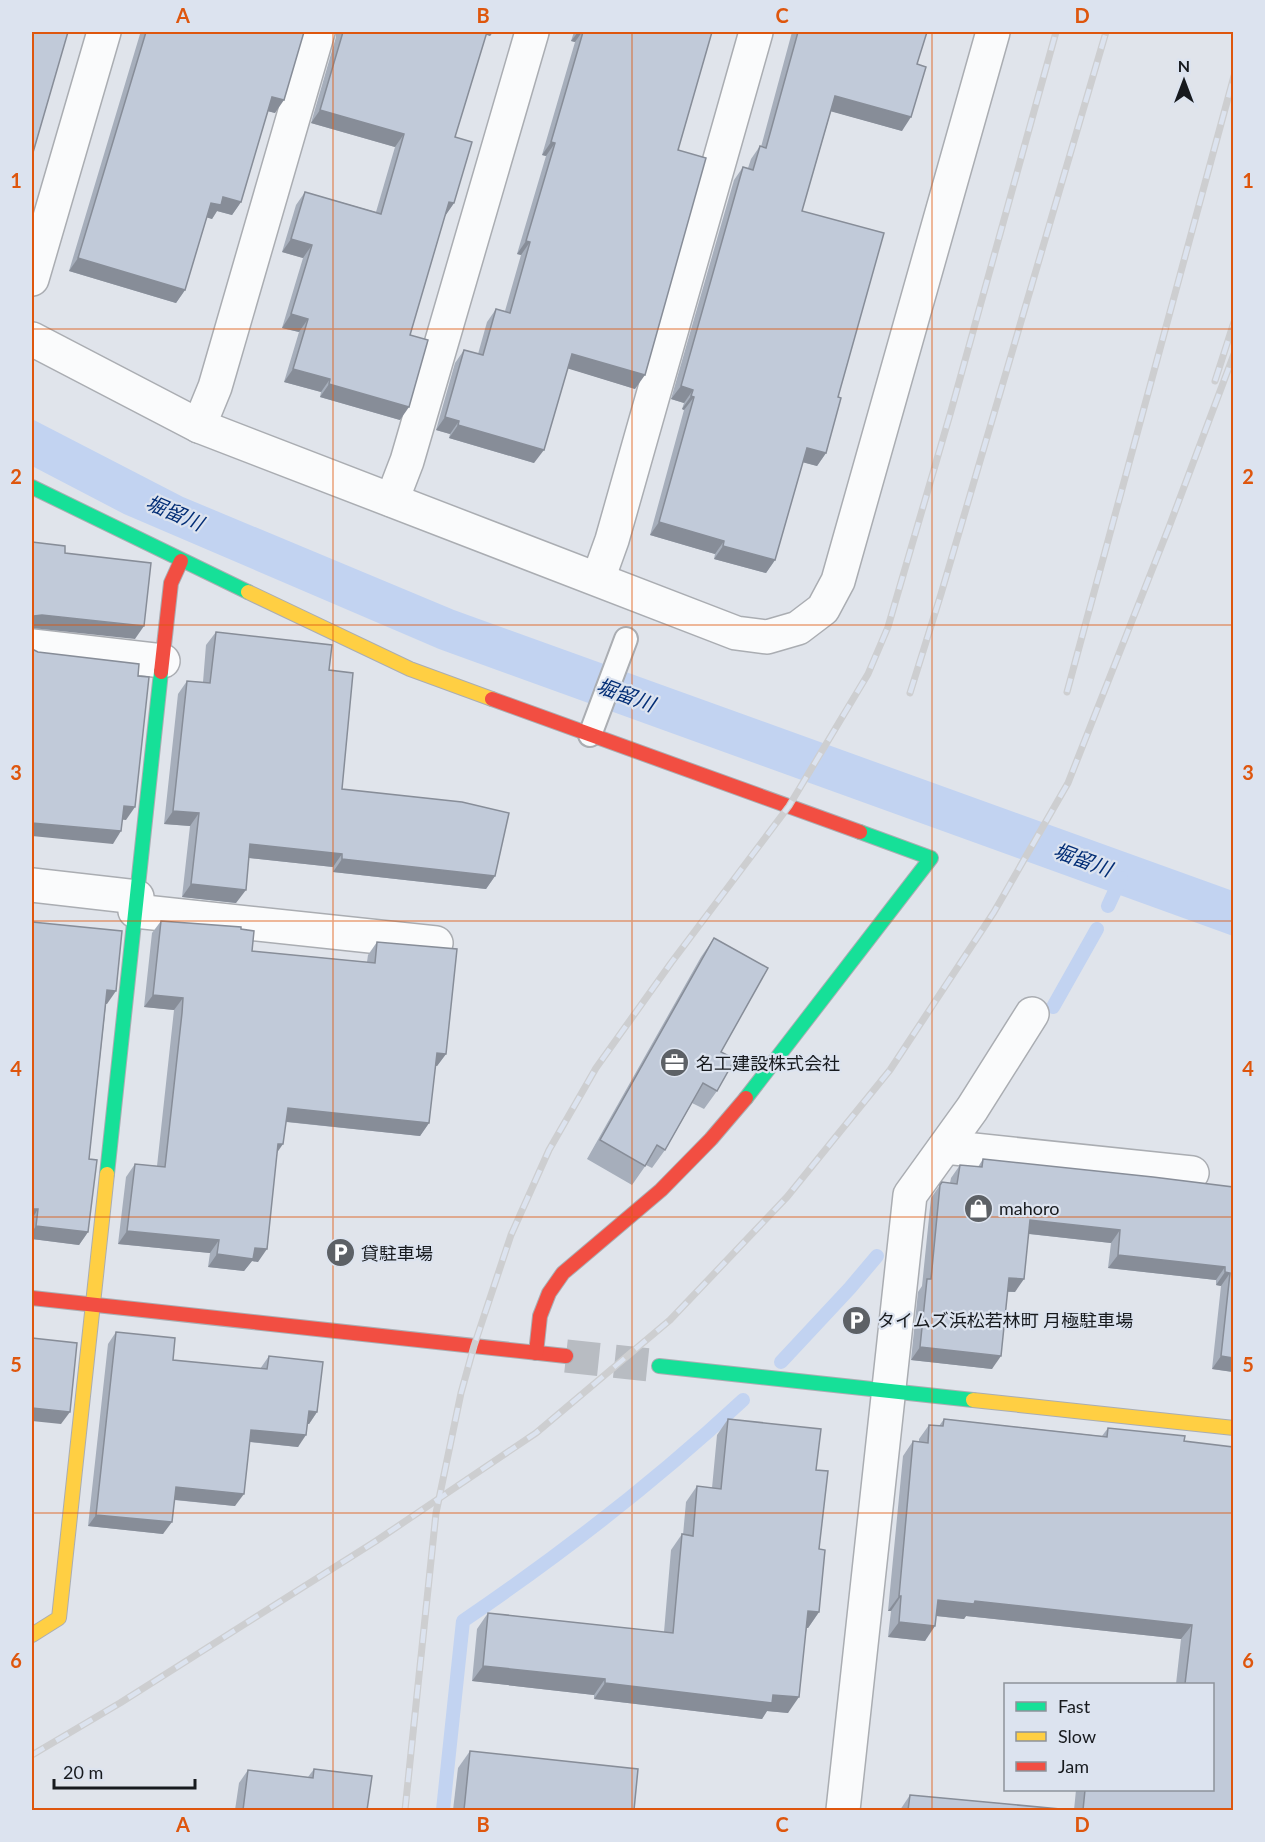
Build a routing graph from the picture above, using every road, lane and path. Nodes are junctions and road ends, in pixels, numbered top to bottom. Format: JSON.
{"nodes":[{"id":1,"x":104,"y":32,"type":"edge"},
{"id":2,"x":318,"y":32,"type":"edge"},
{"id":3,"x":532,"y":32,"type":"edge"},
{"id":4,"x":756,"y":32,"type":"edge"},
{"id":5,"x":993,"y":32,"type":"edge"},
{"id":6,"x":32,"y":279,"type":"edge"},
{"id":7,"x":32,"y":339,"type":"edge"},
{"id":8,"x":199,"y":426,"type":"junction"},
{"id":9,"x":32,"y":487,"type":"edge"},
{"id":10,"x":392,"y":500,"type":"junction"},
{"id":11,"x":181,"y":561,"type":"junction"},
{"id":12,"x":597,"y":579,"type":"junction"},
{"id":13,"x":626,"y":639,"type":"dead end"},
{"id":14,"x":32,"y":646,"type":"edge"},
{"id":15,"x":163,"y":661,"type":"junction"},
{"id":16,"x":593,"y":728,"type":"junction"},
{"id":17,"x":32,"y":885,"type":"edge"},
{"id":18,"x":136,"y":904,"type":"junction"},
{"id":19,"x":436,"y":943,"type":"dead end"},
{"id":20,"x":1032,"y":1014,"type":"dead end"},
{"id":21,"x":945,"y":1147,"type":"junction"},
{"id":22,"x":1192,"y":1173,"type":"dead end"},
{"id":23,"x":32,"y":1298,"type":"edge"},
{"id":24,"x":93,"y":1305,"type":"junction"},
{"id":25,"x":536,"y":1353,"type":"junction"},
{"id":26,"x":566,"y":1356,"type":"tunnel mouth"},
{"id":27,"x":659,"y":1366,"type":"tunnel mouth"},
{"id":28,"x":889,"y":1390,"type":"junction"},
{"id":29,"x":1233,"y":1428,"type":"edge"},
{"id":30,"x":32,"y":1635,"type":"edge"},
{"id":31,"x":843,"y":1810,"type":"edge"}],
"edges":[{"from":1,"to":6,"type":"street"},
{"from":2,"to":8,"type":"street"},
{"from":3,"to":10,"type":"street"},
{"from":4,"to":12,"type":"street"},
{"from":5,"to":12,"type":"street"},
{"from":7,"to":8,"type":"street"},
{"from":8,"to":10,"type":"street"},
{"from":9,"to":11,"type":"street"},
{"from":10,"to":12,"type":"street"},
{"from":11,"to":15,"type":"street"},
{"from":11,"to":16,"type":"street"},
{"from":13,"to":16,"type":"lane"},
{"from":14,"to":15,"type":"street"},
{"from":15,"to":18,"type":"street"},
{"from":16,"to":25,"type":"street"},
{"from":17,"to":18,"type":"street"},
{"from":18,"to":19,"type":"street"},
{"from":18,"to":24,"type":"street"},
{"from":20,"to":21,"type":"street"},
{"from":21,"to":22,"type":"street"},
{"from":21,"to":28,"type":"street"},
{"from":23,"to":24,"type":"street"},
{"from":24,"to":25,"type":"street"},
{"from":24,"to":30,"type":"street"},
{"from":25,"to":26,"type":"street"},
{"from":27,"to":28,"type":"street"},
{"from":28,"to":29,"type":"street"},
{"from":28,"to":31,"type":"street"}]}
